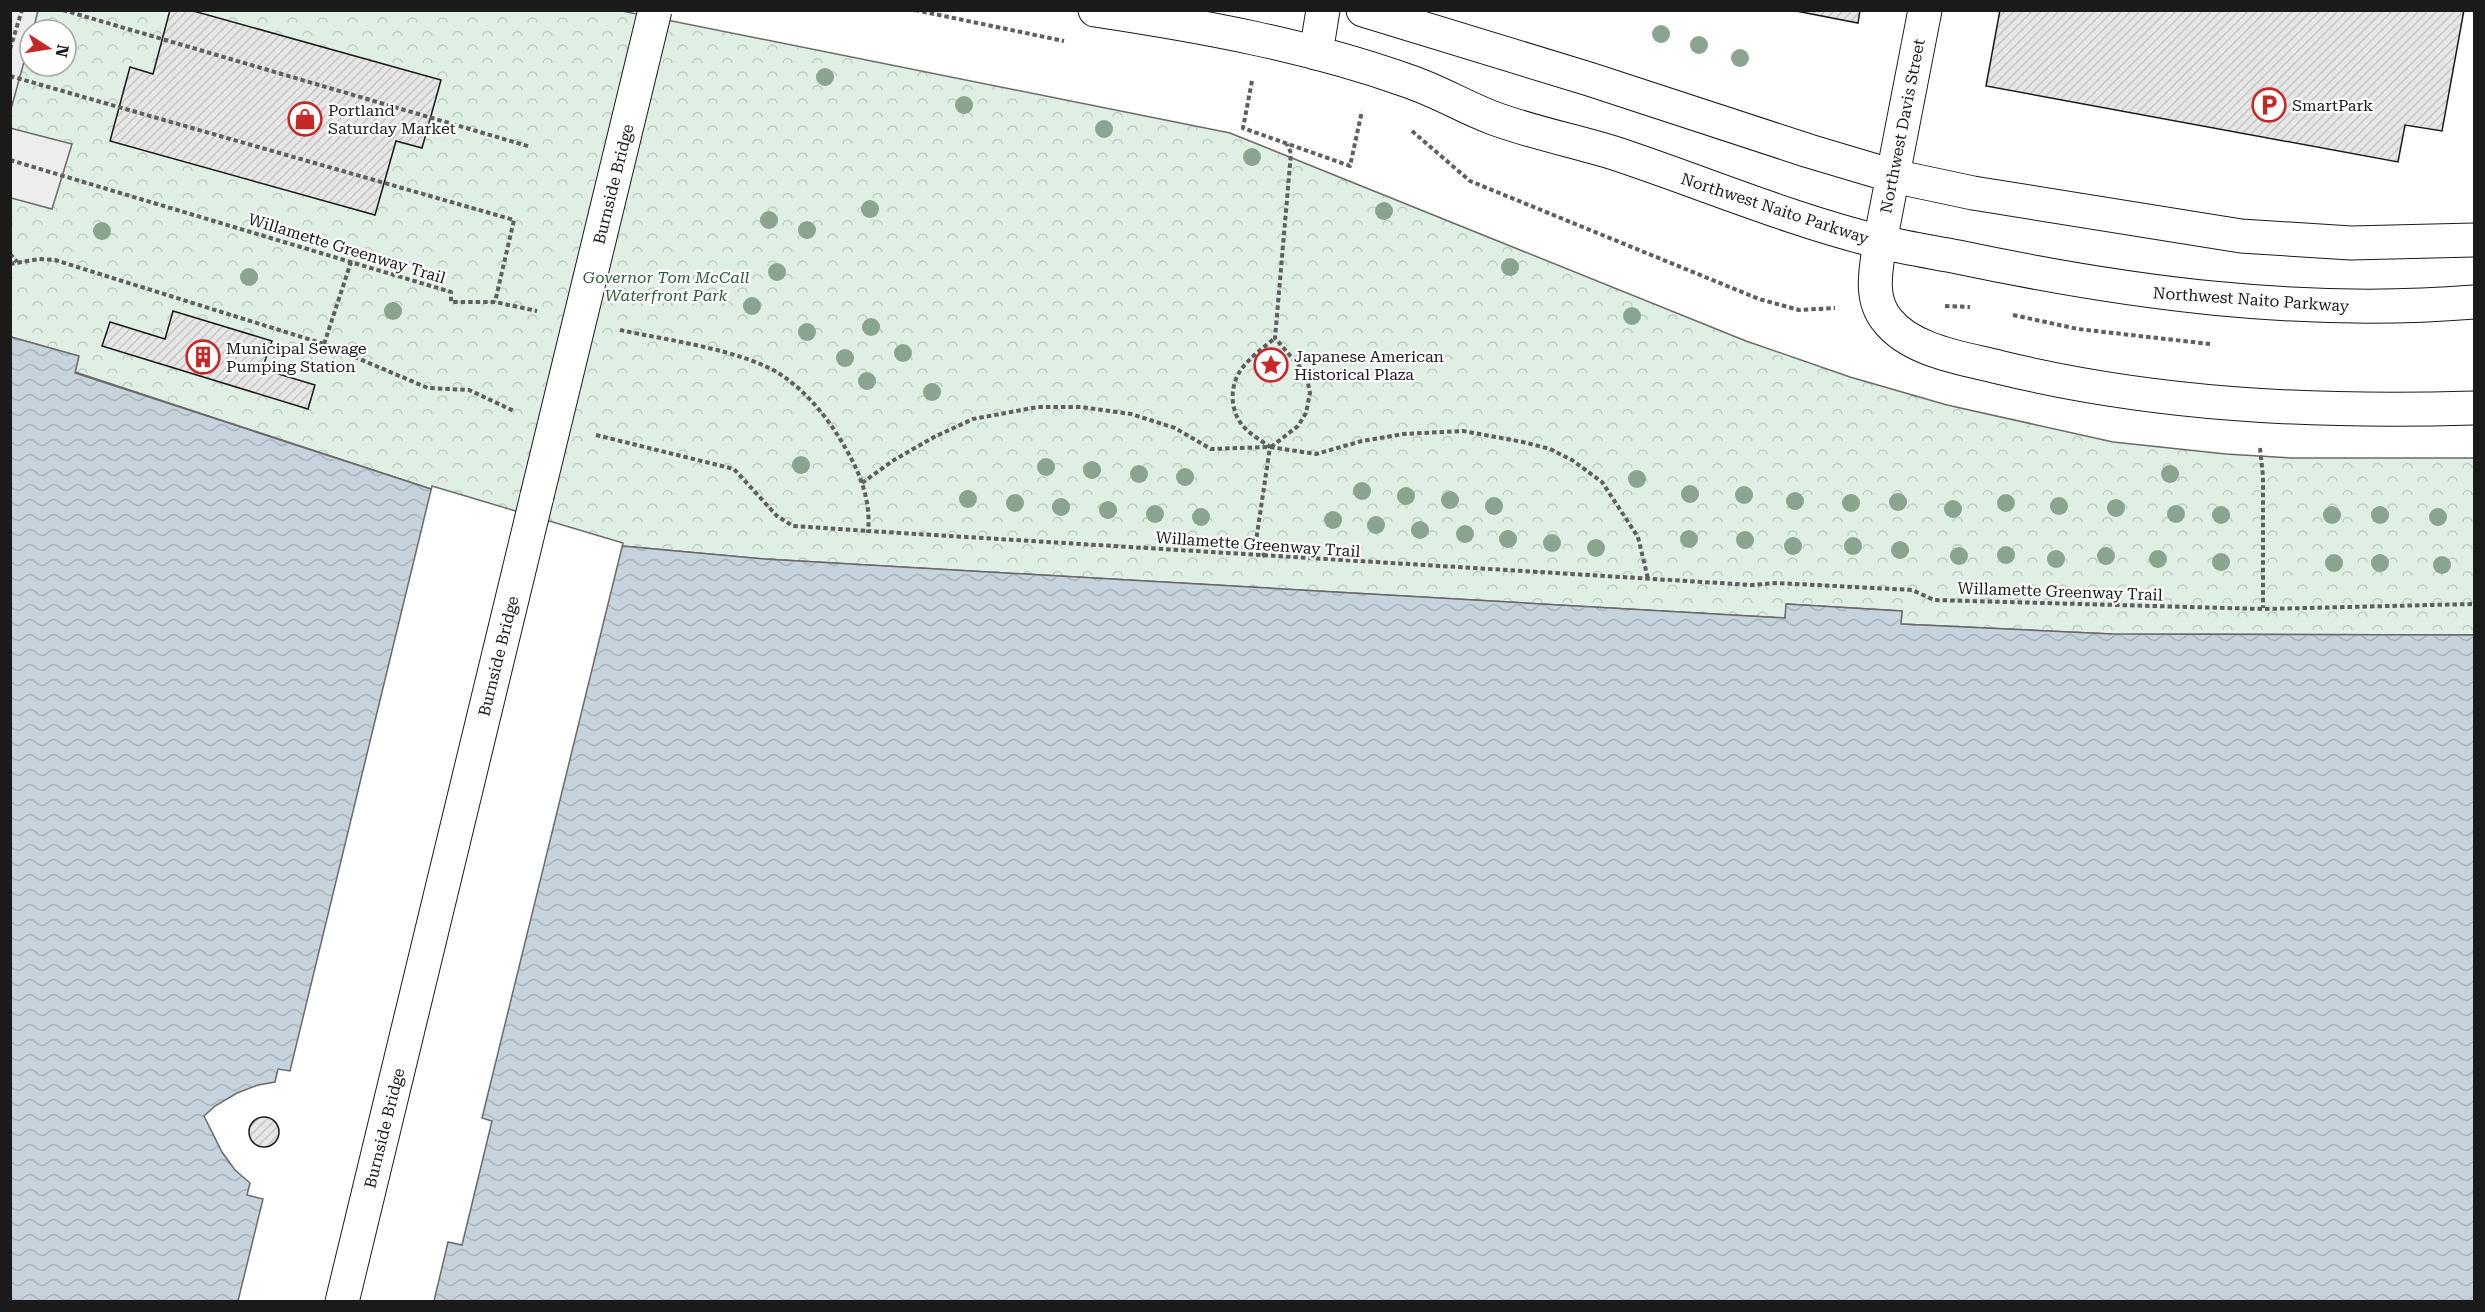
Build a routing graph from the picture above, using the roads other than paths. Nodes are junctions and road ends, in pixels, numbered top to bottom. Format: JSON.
{"nodes":[{"id":1,"x":655,"y":10,"type":"edge"},
{"id":2,"x":1095,"y":10,"type":"edge"},
{"id":3,"x":1323,"y":10,"type":"edge"},
{"id":4,"x":1363,"y":10,"type":"edge"},
{"id":5,"x":1924,"y":10,"type":"edge"},
{"id":6,"x":1316,"y":53,"type":"junction"},
{"id":7,"x":1893,"y":176,"type":"junction"},
{"id":8,"x":2475,"y":240,"type":"edge"},
{"id":9,"x":1880,"y":242,"type":"junction"},
{"id":10,"x":2475,"y":302,"type":"edge"},
{"id":11,"x":2475,"y":408,"type":"edge"},
{"id":12,"x":342,"y":1302,"type":"edge"}],
"edges":[{"from":1,"to":12,"type":"main road","name":"Burnside Bridge","bridge":true},
{"from":2,"to":6,"type":"main road","name":"Northwest Naito Parkway"},
{"from":3,"to":6,"type":"main road"},
{"from":4,"to":7,"type":"main road"},
{"from":5,"to":7,"type":"main road","name":"Northwest Davis Street"},
{"from":6,"to":9,"type":"main road","name":"Northwest Naito Parkway"},
{"from":7,"to":8,"type":"main road"},
{"from":7,"to":9,"type":"main road","name":"Northwest Davis Street"},
{"from":9,"to":10,"type":"main road","name":"Northwest Naito Parkway"},
{"from":9,"to":11,"type":"main road","name":"Northwest Davis Street"}]}
